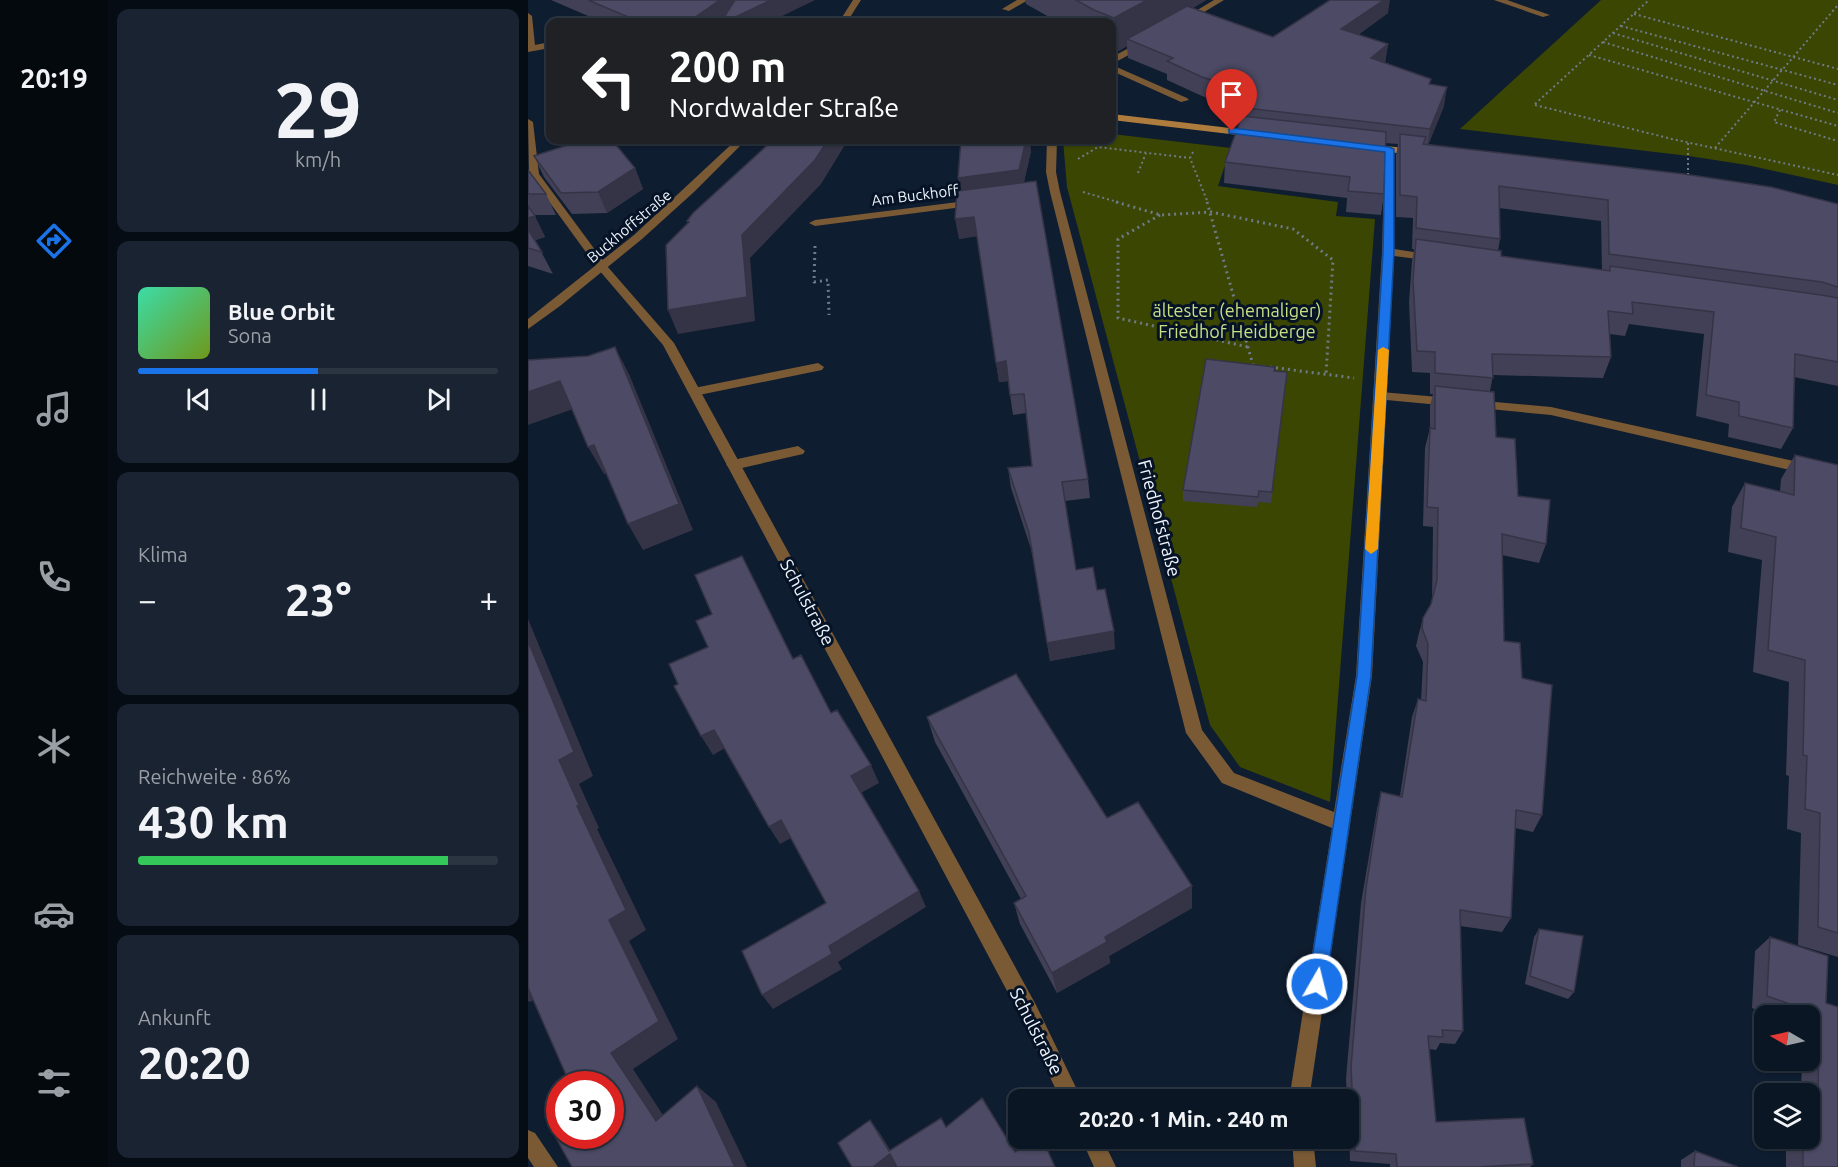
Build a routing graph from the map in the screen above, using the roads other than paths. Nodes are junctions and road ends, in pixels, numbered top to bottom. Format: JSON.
{"nodes":[{"id":1,"x":857,"y":0,"type":"edge"},
{"id":2,"x":1024,"y":0,"type":"edge"},
{"id":3,"x":1220,"y":0,"type":"edge"},
{"id":4,"x":1498,"y":0,"type":"edge"},
{"id":5,"x":1006,"y":9,"type":"dead end"},
{"id":6,"x":1546,"y":15,"type":"dead end"},
{"id":7,"x":528,"y":16,"type":"edge"},
{"id":8,"x":846,"y":18,"type":"edge"},
{"id":9,"x":1170,"y":28,"type":"edge"},
{"id":10,"x":1151,"y":39,"type":"edge"},
{"id":11,"x":546,"y":46,"type":"edge"},
{"id":12,"x":529,"y":51,"type":"edge"},
{"id":13,"x":1116,"y":59,"type":"edge"},
{"id":14,"x":1116,"y":70,"type":"edge"},
{"id":15,"x":1184,"y":99,"type":"dead end"},
{"id":16,"x":1116,"y":117,"type":"edge"},
{"id":17,"x":528,"y":122,"type":"edge"},
{"id":18,"x":1266,"y":135,"type":"edge"},
{"id":19,"x":737,"y":144,"type":"edge"},
{"id":20,"x":1052,"y":144,"type":"edge"},
{"id":21,"x":1356,"y":146,"type":"edge"},
{"id":22,"x":1389,"y":149,"type":"junction"},
{"id":23,"x":1425,"y":153,"type":"edge"},
{"id":24,"x":530,"y":161,"type":"edge"},
{"id":25,"x":986,"y":201,"type":"edge"},
{"id":26,"x":816,"y":224,"type":"road end"},
{"id":27,"x":1388,"y":252,"type":"junction"},
{"id":28,"x":1447,"y":260,"type":"edge"},
{"id":29,"x":603,"y":268,"type":"junction"},
{"id":30,"x":528,"y":325,"type":"edge"},
{"id":31,"x":818,"y":367,"type":"dead end"},
{"id":32,"x":1381,"y":389,"type":"junction"},
{"id":33,"x":694,"y":392,"type":"junction"},
{"id":34,"x":798,"y":451,"type":"dead end"},
{"id":35,"x":733,"y":465,"type":"junction"},
{"id":36,"x":1838,"y":476,"type":"edge"},
{"id":37,"x":1341,"y":823,"type":"junction"},
{"id":38,"x":1067,"y":1089,"type":"edge"},
{"id":39,"x":1301,"y":1089,"type":"edge"},
{"id":40,"x":528,"y":1140,"type":"edge"},
{"id":41,"x":1096,"y":1149,"type":"edge"},
{"id":42,"x":1303,"y":1149,"type":"edge"},
{"id":43,"x":548,"y":1167,"type":"edge"},
{"id":44,"x":1105,"y":1167,"type":"edge"},
{"id":45,"x":1305,"y":1167,"type":"edge"}],
"edges":[{"from":1,"to":8,"type":"street"},
{"from":2,"to":5,"type":"street"},
{"from":3,"to":9,"type":"street"},
{"from":4,"to":6,"type":"street"},
{"from":7,"to":12,"type":"street"},
{"from":10,"to":13,"type":"street"},
{"from":11,"to":12,"type":"street"},
{"from":14,"to":15,"type":"street"},
{"from":16,"to":18,"type":"main road"},
{"from":17,"to":24,"type":"street","name":"Schulstraße"},
{"from":19,"to":29,"type":"street","name":"Buckhoffstraße"},
{"from":20,"to":37,"type":"street","name":"Friedhofstraße"},
{"from":21,"to":22,"type":"main road"},
{"from":22,"to":23,"type":"main road"},
{"from":22,"to":27,"type":"street"},
{"from":24,"to":29,"type":"street","name":"Schulstraße"},
{"from":25,"to":26,"type":"street","name":"Am Buckhoff"},
{"from":27,"to":28,"type":"street"},
{"from":27,"to":32,"type":"street"},
{"from":29,"to":30,"type":"street","name":"Buckhoffstraße"},
{"from":29,"to":33,"type":"street","name":"Schulstraße"},
{"from":31,"to":33,"type":"street"},
{"from":32,"to":36,"type":"street"},
{"from":32,"to":37,"type":"street"},
{"from":33,"to":35,"type":"street","name":"Schulstraße"},
{"from":34,"to":35,"type":"street"},
{"from":35,"to":38,"type":"street","name":"Schulstraße"},
{"from":37,"to":39,"type":"street"},
{"from":40,"to":43,"type":"street"},
{"from":41,"to":44,"type":"street"},
{"from":42,"to":45,"type":"street"}]}
